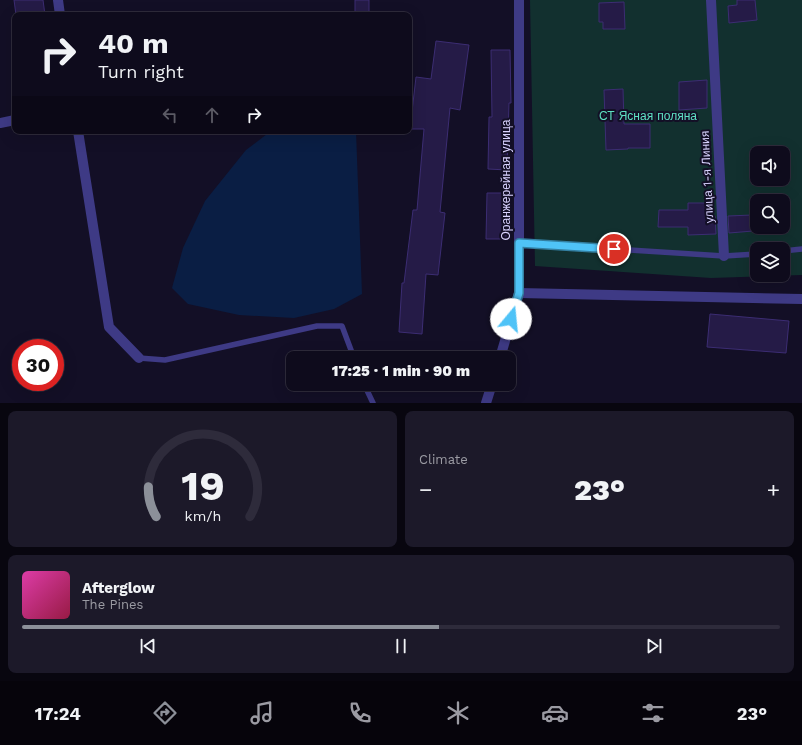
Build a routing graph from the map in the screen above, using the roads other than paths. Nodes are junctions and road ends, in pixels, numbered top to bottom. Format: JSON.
{"nodes":[{"id":1,"x":58,"y":0,"type":"edge"},
{"id":2,"x":519,"y":0,"type":"edge"},
{"id":3,"x":711,"y":0,"type":"edge"},
{"id":4,"x":60,"y":12,"type":"edge"},
{"id":5,"x":12,"y":121,"type":"edge"},
{"id":6,"x":0,"y":123,"type":"edge"},
{"id":7,"x":78,"y":134,"type":"edge"},
{"id":8,"x":519,"y":243,"type":"junction"},
{"id":9,"x":802,"y":249,"type":"edge"},
{"id":10,"x":790,"y":250,"type":"edge"},
{"id":11,"x":750,"y":254,"type":"edge"},
{"id":12,"x":724,"y":256,"type":"junction"},
{"id":13,"x":519,"y":293,"type":"junction"},
{"id":14,"x":802,"y":299,"type":"edge"},
{"id":15,"x":351,"y":351,"type":"edge"},
{"id":16,"x":502,"y":351,"type":"edge"},
{"id":17,"x":139,"y":358,"type":"joint"},
{"id":18,"x":367,"y":391,"type":"edge"},
{"id":19,"x":490,"y":391,"type":"edge"},
{"id":20,"x":373,"y":403,"type":"edge"},
{"id":21,"x":486,"y":403,"type":"edge"}],
"edges":[{"from":1,"to":4,"type":"street"},
{"from":2,"to":8,"type":"street","name":"Оранжерейная улица"},
{"from":3,"to":12,"type":"street","name":"улица 1-я Линия"},
{"from":5,"to":6,"type":"street"},
{"from":7,"to":17,"type":"street"},
{"from":8,"to":12,"type":"lane"},
{"from":8,"to":13,"type":"street","name":"Оранжерейная улица"},
{"from":9,"to":10,"type":"lane"},
{"from":11,"to":12,"type":"lane"},
{"from":13,"to":14,"type":"street"},
{"from":13,"to":16,"type":"street","name":"Оранжерейная улица"},
{"from":15,"to":17,"type":"lane"},
{"from":18,"to":20,"type":"lane"},
{"from":19,"to":21,"type":"street"}]}
